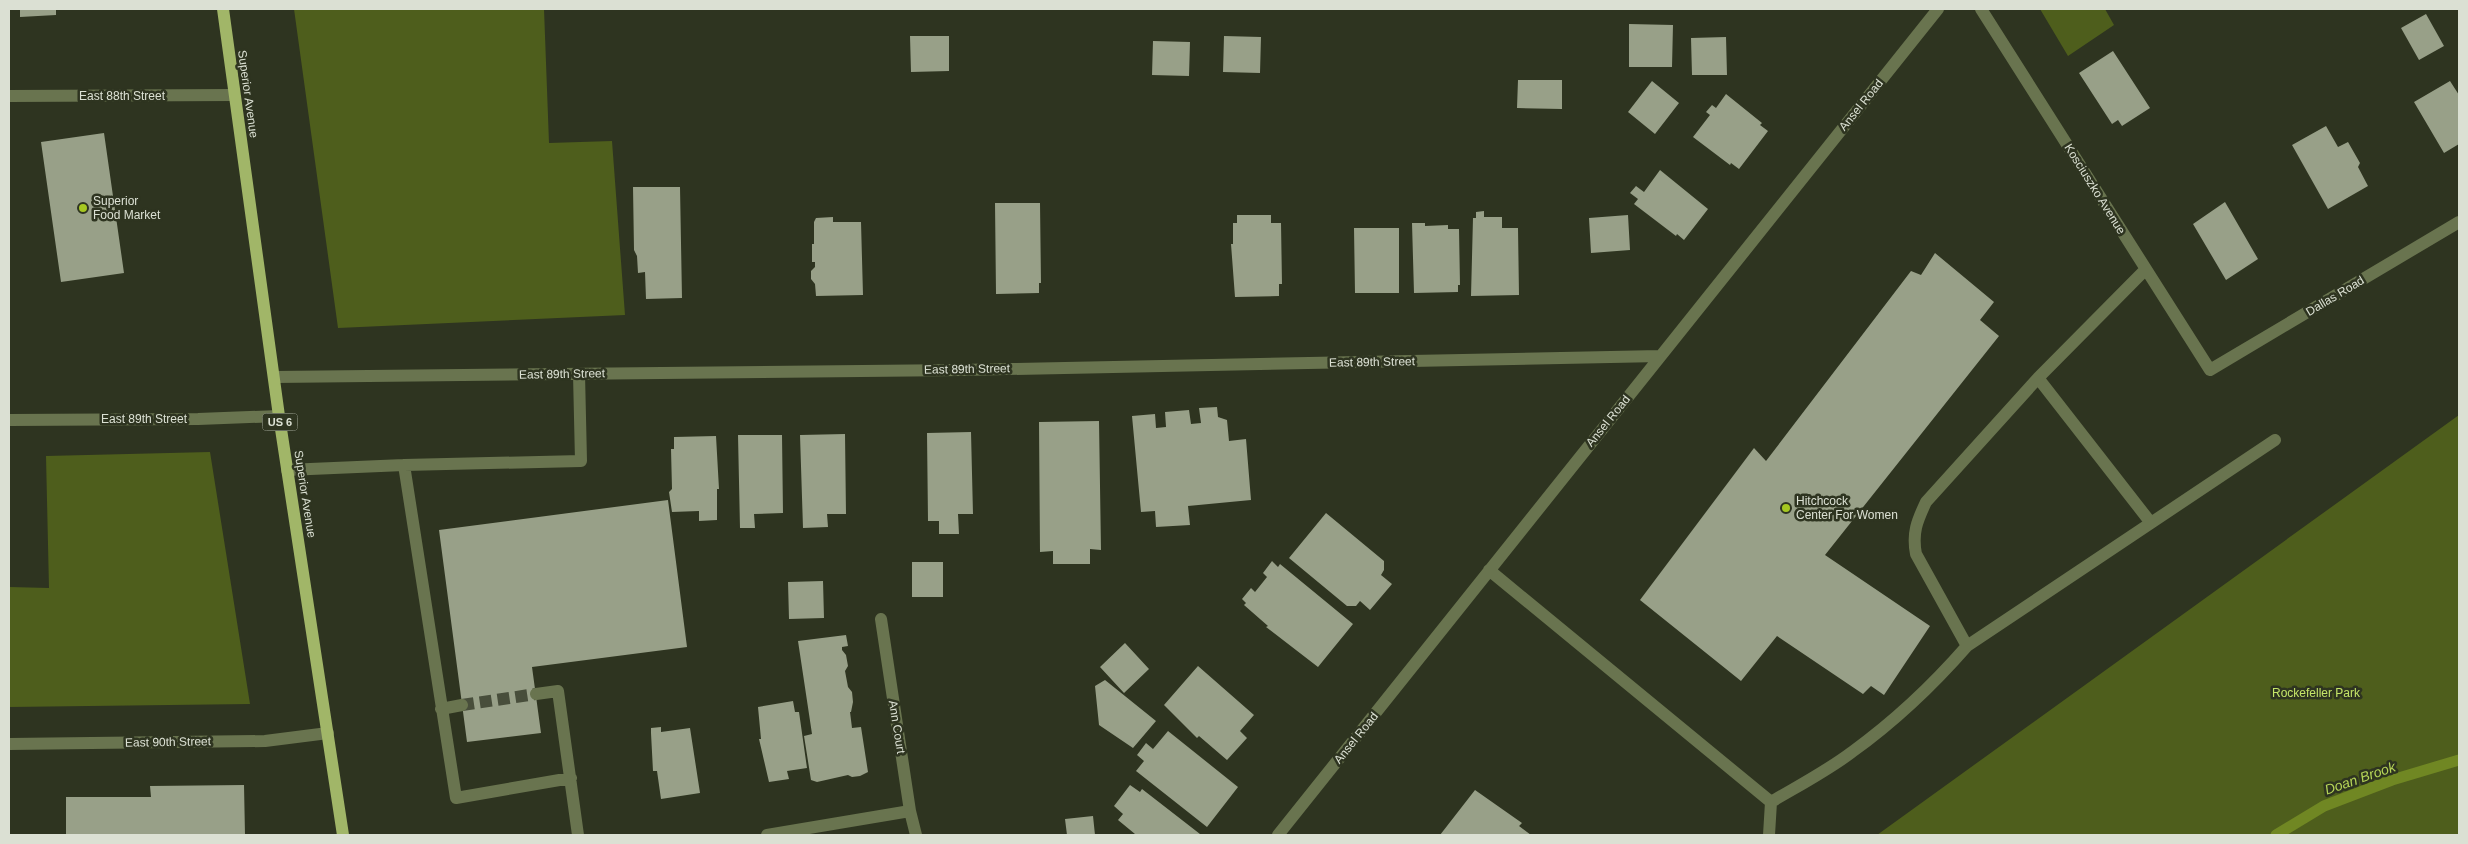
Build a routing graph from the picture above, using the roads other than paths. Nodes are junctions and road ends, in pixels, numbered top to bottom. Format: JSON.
{"nodes":[{"id":1,"x":223,"y":9,"type":"edge"},
{"id":2,"x":1938,"y":9,"type":"edge"},
{"id":3,"x":1981,"y":9,"type":"edge"},
{"id":4,"x":9,"y":96,"type":"edge"},
{"id":5,"x":234,"y":96,"type":"junction"},
{"id":6,"x":2459,"y":222,"type":"edge"},
{"id":7,"x":2146,"y":269,"type":"junction"},
{"id":8,"x":1660,"y":356,"type":"junction"},
{"id":9,"x":2210,"y":370,"type":"joint"},
{"id":10,"x":579,"y":374,"type":"junction"},
{"id":11,"x":274,"y":376,"type":"junction"},
{"id":12,"x":2038,"y":378,"type":"junction"},
{"id":13,"x":279,"y":416,"type":"junction"},
{"id":14,"x":9,"y":420,"type":"edge"},
{"id":15,"x":2275,"y":440,"type":"dead end"},
{"id":16,"x":404,"y":465,"type":"junction"},
{"id":17,"x":287,"y":470,"type":"junction"},
{"id":18,"x":2151,"y":523,"type":"junction"},
{"id":19,"x":1489,"y":570,"type":"junction"},
{"id":20,"x":881,"y":619,"type":"dead end"},
{"id":21,"x":1967,"y":646,"type":"junction"},
{"id":22,"x":536,"y":694,"type":"tunnel mouth"},
{"id":23,"x":462,"y":705,"type":"tunnel mouth"},
{"id":24,"x":441,"y":709,"type":"junction"},
{"id":25,"x":328,"y":733,"type":"junction"},
{"id":26,"x":9,"y":744,"type":"edge"},
{"id":27,"x":571,"y":778,"type":"junction"},
{"id":28,"x":1771,"y":802,"type":"junction"},
{"id":29,"x":910,"y":811,"type":"junction"},
{"id":30,"x":343,"y":835,"type":"edge"},
{"id":31,"x":578,"y":835,"type":"edge"},
{"id":32,"x":767,"y":835,"type":"edge"},
{"id":33,"x":916,"y":835,"type":"edge"},
{"id":34,"x":1278,"y":835,"type":"edge"},
{"id":35,"x":1769,"y":835,"type":"edge"}],
"edges":[{"from":1,"to":5,"type":"main road","name":"Superior Avenue","number":"US 6"},
{"from":2,"to":8,"type":"street","name":"Ansel Road"},
{"from":3,"to":7,"type":"street","name":"Kosciuszko Avenue"},
{"from":4,"to":5,"type":"street","name":"East 88th Street"},
{"from":5,"to":11,"type":"main road","name":"Superior Avenue","number":"US 6"},
{"from":6,"to":9,"type":"street","name":"Dallas Road"},
{"from":7,"to":9,"type":"street","name":"Kosciuszko Avenue"},
{"from":7,"to":12,"type":"street"},
{"from":8,"to":10,"type":"street","name":"East 89th Street"},
{"from":8,"to":19,"type":"street","name":"Ansel Road"},
{"from":10,"to":11,"type":"street","name":"East 89th Street"},
{"from":10,"to":16,"type":"street"},
{"from":11,"to":13,"type":"main road","name":"Superior Avenue","number":"US 6"},
{"from":12,"to":18,"type":"street"},
{"from":12,"to":21,"type":"street"},
{"from":13,"to":14,"type":"street","name":"East 89th Street"},
{"from":13,"to":17,"type":"main road","name":"Superior Avenue","number":"US 6"},
{"from":15,"to":18,"type":"street"},
{"from":16,"to":17,"type":"street"},
{"from":16,"to":24,"type":"street"},
{"from":17,"to":25,"type":"main road","name":"Superior Avenue","number":"US 6"},
{"from":18,"to":21,"type":"street"},
{"from":19,"to":28,"type":"street"},
{"from":19,"to":34,"type":"street","name":"Ansel Road"},
{"from":20,"to":29,"type":"street","name":"Ann Court"},
{"from":21,"to":28,"type":"street"},
{"from":22,"to":27,"type":"street"},
{"from":23,"to":24,"type":"street"},
{"from":24,"to":27,"type":"street"},
{"from":25,"to":26,"type":"street","name":"East 90th Street"},
{"from":25,"to":30,"type":"main road","name":"Superior Avenue","number":"US 6"},
{"from":27,"to":31,"type":"street"},
{"from":28,"to":35,"type":"street"},
{"from":29,"to":32,"type":"street"},
{"from":29,"to":33,"type":"street","name":"Ann Court"}]}
